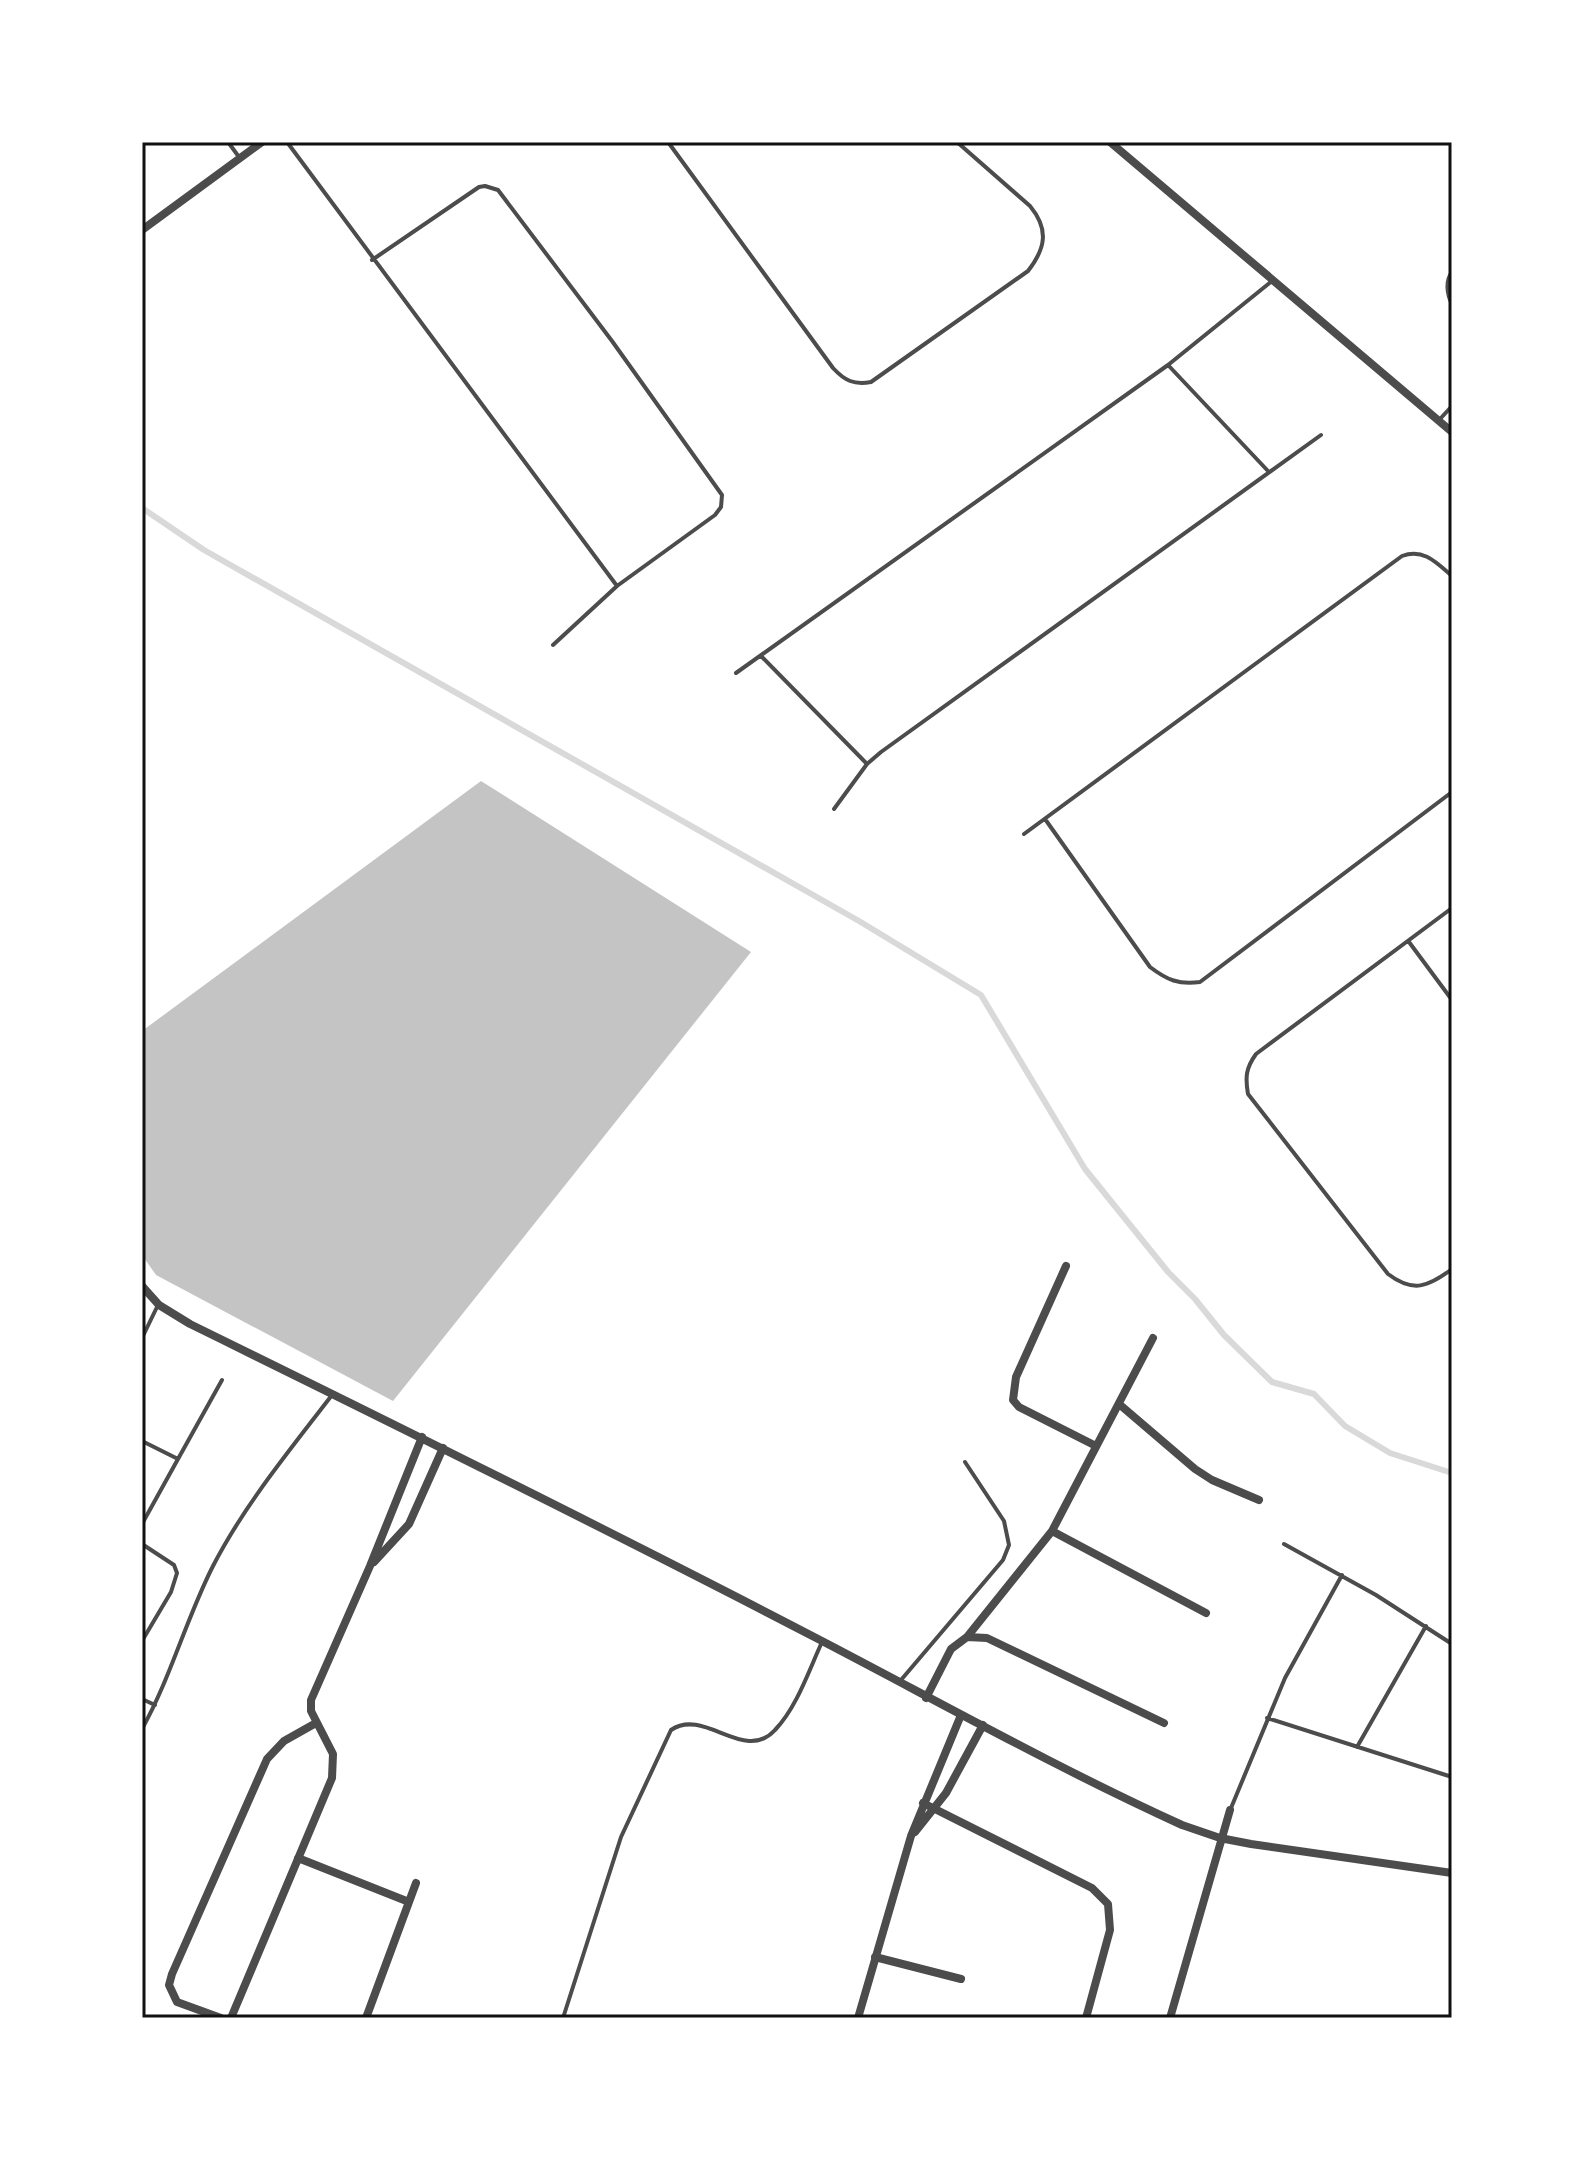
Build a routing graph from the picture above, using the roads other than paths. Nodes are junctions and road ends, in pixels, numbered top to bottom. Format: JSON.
{"nodes":[{"id":1,"x":228,"y":142,"type":"edge"},
{"id":2,"x":262,"y":142,"type":"edge"},
{"id":3,"x":287,"y":142,"type":"edge"},
{"id":4,"x":668,"y":142,"type":"edge"},
{"id":5,"x":957,"y":142,"type":"edge"},
{"id":6,"x":1110,"y":142,"type":"edge"},
{"id":7,"x":239,"y":157,"type":"junction"},
{"id":8,"x":142,"y":230,"type":"edge"},
{"id":9,"x":372,"y":260,"type":"junction"},
{"id":10,"x":1452,"y":272,"type":"edge"},
{"id":11,"x":1272,"y":281,"type":"junction"},
{"id":12,"x":1452,"y":304,"type":"edge"},
{"id":13,"x":1168,"y":365,"type":"junction"},
{"id":14,"x":1452,"y":406,"type":"edge"},
{"id":15,"x":1439,"y":421,"type":"junction"},
{"id":16,"x":1452,"y":432,"type":"edge"},
{"id":17,"x":1321,"y":435,"type":"dead end"},
{"id":18,"x":1268,"y":471,"type":"junction"},
{"id":19,"x":1452,"y":576,"type":"edge"},
{"id":20,"x":617,"y":586,"type":"junction"},
{"id":21,"x":553,"y":645,"type":"dead end"},
{"id":22,"x":761,"y":656,"type":"junction"},
{"id":23,"x":736,"y":673,"type":"dead end"},
{"id":24,"x":867,"y":764,"type":"junction"},
{"id":25,"x":1452,"y":792,"type":"edge"},
{"id":26,"x":834,"y":809,"type":"dead end"},
{"id":27,"x":1045,"y":819,"type":"junction"},
{"id":28,"x":1024,"y":834,"type":"dead end"},
{"id":29,"x":1452,"y":908,"type":"edge"},
{"id":30,"x":1409,"y":942,"type":"junction"},
{"id":31,"x":1452,"y":1000,"type":"edge"},
{"id":32,"x":1066,"y":1266,"type":"dead end"},
{"id":33,"x":1452,"y":1269,"type":"edge"},
{"id":34,"x":142,"y":1286,"type":"edge"},
{"id":35,"x":159,"y":1305,"type":"junction"},
{"id":36,"x":142,"y":1338,"type":"edge"},
{"id":37,"x":1153,"y":1338,"type":"dead end"},
{"id":38,"x":222,"y":1380,"type":"dead end"},
{"id":39,"x":333,"y":1393,"type":"junction"},
{"id":40,"x":1119,"y":1404,"type":"junction"},
{"id":41,"x":422,"y":1437,"type":"junction"},
{"id":42,"x":142,"y":1441,"type":"edge"},
{"id":43,"x":1096,"y":1446,"type":"junction"},
{"id":44,"x":443,"y":1448,"type":"junction"},
{"id":45,"x":178,"y":1459,"type":"junction"},
{"id":46,"x":965,"y":1462,"type":"dead end"},
{"id":47,"x":1259,"y":1500,"type":"dead end"},
{"id":48,"x":142,"y":1524,"type":"edge"},
{"id":49,"x":1052,"y":1531,"type":"junction"},
{"id":50,"x":142,"y":1544,"type":"edge"},
{"id":51,"x":1284,"y":1544,"type":"dead end"},
{"id":52,"x":370,"y":1566,"type":"junction"},
{"id":53,"x":1342,"y":1575,"type":"junction"},
{"id":54,"x":1206,"y":1613,"type":"dead end"},
{"id":55,"x":1426,"y":1626,"type":"junction"},
{"id":56,"x":967,"y":1637,"type":"junction"},
{"id":57,"x":142,"y":1641,"type":"edge"},
{"id":58,"x":822,"y":1641,"type":"junction"},
{"id":59,"x":1452,"y":1644,"type":"edge"},
{"id":60,"x":899,"y":1682,"type":"junction"},
{"id":61,"x":926,"y":1698,"type":"junction"},
{"id":62,"x":142,"y":1699,"type":"edge"},
{"id":63,"x":155,"y":1705,"type":"junction"},
{"id":64,"x":961,"y":1715,"type":"junction"},
{"id":65,"x":1267,"y":1718,"type":"junction"},
{"id":66,"x":316,"y":1723,"type":"junction"},
{"id":67,"x":1164,"y":1723,"type":"dead end"},
{"id":68,"x":983,"y":1725,"type":"junction"},
{"id":69,"x":142,"y":1729,"type":"edge"},
{"id":70,"x":1357,"y":1747,"type":"junction"},
{"id":71,"x":1452,"y":1777,"type":"edge"},
{"id":72,"x":923,"y":1803,"type":"junction"},
{"id":73,"x":934,"y":1809,"type":"junction"},
{"id":74,"x":1230,"y":1810,"type":"joint"},
{"id":75,"x":911,"y":1836,"type":"junction"},
{"id":76,"x":1220,"y":1838,"type":"junction"},
{"id":77,"x":298,"y":1858,"type":"junction"},
{"id":78,"x":1452,"y":1873,"type":"edge"},
{"id":79,"x":416,"y":1883,"type":"dead end"},
{"id":80,"x":409,"y":1902,"type":"junction"},
{"id":81,"x":875,"y":1957,"type":"junction"},
{"id":82,"x":961,"y":1979,"type":"dead end"},
{"id":83,"x":221,"y":2018,"type":"edge"},
{"id":84,"x":231,"y":2018,"type":"edge"},
{"id":85,"x":366,"y":2018,"type":"edge"},
{"id":86,"x":563,"y":2018,"type":"edge"},
{"id":87,"x":858,"y":2018,"type":"edge"},
{"id":88,"x":1086,"y":2018,"type":"edge"},
{"id":89,"x":1170,"y":2018,"type":"edge"}],
"edges":[{"from":1,"to":7,"type":"lane"},
{"from":2,"to":7,"type":"street"},
{"from":3,"to":9,"type":"lane"},
{"from":4,"to":5,"type":"lane"},
{"from":6,"to":11,"type":"street"},
{"from":7,"to":8,"type":"street"},
{"from":9,"to":20,"type":"lane"},
{"from":9,"to":20,"type":"lane"},
{"from":10,"to":12,"type":"lane"},
{"from":11,"to":13,"type":"lane"},
{"from":11,"to":15,"type":"street"},
{"from":13,"to":18,"type":"lane"},
{"from":13,"to":22,"type":"lane"},
{"from":14,"to":15,"type":"lane"},
{"from":15,"to":16,"type":"street"},
{"from":17,"to":18,"type":"lane"},
{"from":18,"to":24,"type":"lane"},
{"from":19,"to":27,"type":"lane"},
{"from":20,"to":21,"type":"lane"},
{"from":22,"to":23,"type":"lane"},
{"from":22,"to":24,"type":"lane"},
{"from":24,"to":26,"type":"lane"},
{"from":25,"to":27,"type":"lane"},
{"from":27,"to":28,"type":"lane"},
{"from":29,"to":30,"type":"lane"},
{"from":30,"to":31,"type":"lane"},
{"from":30,"to":33,"type":"lane"},
{"from":32,"to":43,"type":"street"},
{"from":34,"to":35,"type":"street"},
{"from":35,"to":36,"type":"lane"},
{"from":35,"to":39,"type":"street"},
{"from":37,"to":40,"type":"street"},
{"from":38,"to":45,"type":"lane"},
{"from":39,"to":41,"type":"street"},
{"from":39,"to":63,"type":"lane"},
{"from":40,"to":43,"type":"street"},
{"from":40,"to":47,"type":"street"},
{"from":41,"to":44,"type":"street"},
{"from":41,"to":52,"type":"street"},
{"from":42,"to":45,"type":"lane"},
{"from":43,"to":49,"type":"street"},
{"from":44,"to":52,"type":"street"},
{"from":44,"to":58,"type":"street"},
{"from":45,"to":48,"type":"lane"},
{"from":46,"to":60,"type":"lane"},
{"from":49,"to":54,"type":"street"},
{"from":49,"to":56,"type":"street"},
{"from":50,"to":57,"type":"lane"},
{"from":51,"to":53,"type":"lane"},
{"from":52,"to":66,"type":"street"},
{"from":53,"to":55,"type":"lane"},
{"from":53,"to":65,"type":"lane"},
{"from":55,"to":59,"type":"lane"},
{"from":55,"to":70,"type":"lane"},
{"from":56,"to":61,"type":"street"},
{"from":56,"to":67,"type":"street"},
{"from":58,"to":60,"type":"street"},
{"from":58,"to":86,"type":"lane"},
{"from":60,"to":61,"type":"street"},
{"from":61,"to":64,"type":"street"},
{"from":62,"to":63,"type":"lane"},
{"from":63,"to":69,"type":"lane"},
{"from":64,"to":68,"type":"street"},
{"from":64,"to":72,"type":"street"},
{"from":65,"to":70,"type":"lane"},
{"from":65,"to":74,"type":"lane"},
{"from":66,"to":77,"type":"street"},
{"from":66,"to":83,"type":"street"},
{"from":68,"to":73,"type":"street"},
{"from":68,"to":76,"type":"street"},
{"from":70,"to":71,"type":"lane"},
{"from":72,"to":73,"type":"street"},
{"from":72,"to":75,"type":"street"},
{"from":73,"to":75,"type":"street"},
{"from":73,"to":88,"type":"street"},
{"from":74,"to":76,"type":"street"},
{"from":75,"to":81,"type":"street"},
{"from":76,"to":78,"type":"street"},
{"from":76,"to":89,"type":"street"},
{"from":77,"to":80,"type":"street"},
{"from":77,"to":84,"type":"street"},
{"from":79,"to":80,"type":"street"},
{"from":80,"to":85,"type":"street"},
{"from":81,"to":82,"type":"street"},
{"from":81,"to":87,"type":"street"}]}
